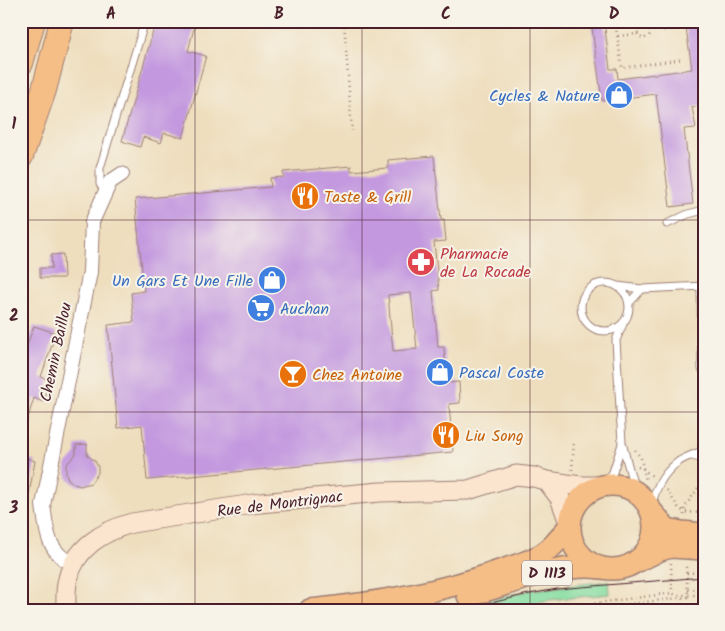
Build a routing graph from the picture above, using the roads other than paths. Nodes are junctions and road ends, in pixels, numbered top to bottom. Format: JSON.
{"nodes":[{"id":1,"x":33,"y":21,"type":"edge"},
{"id":2,"x":62,"y":21,"type":"edge"},
{"id":3,"x":145,"y":21,"type":"edge"},
{"id":4,"x":22,"y":61,"type":"edge"},
{"id":5,"x":21,"y":156,"type":"edge"},
{"id":6,"x":122,"y":174,"type":"dead end"},
{"id":7,"x":106,"y":193,"type":"junction"},
{"id":8,"x":704,"y":210,"type":"edge"},
{"id":9,"x":667,"y":224,"type":"dead end"},
{"id":10,"x":616,"y":286,"type":"junction"},
{"id":11,"x":702,"y":286,"type":"edge"},
{"id":12,"x":642,"y":289,"type":"junction"},
{"id":13,"x":629,"y":303,"type":"junction"},
{"id":14,"x":623,"y":324,"type":"junction"},
{"id":15,"x":602,"y":332,"type":"junction"},
{"id":16,"x":616,"y":340,"type":"junction"},
{"id":17,"x":704,"y":370,"type":"edge"},
{"id":18,"x":622,"y":443,"type":"junction"},
{"id":19,"x":704,"y":450,"type":"edge"},
{"id":20,"x":704,"y":455,"type":"edge"},
{"id":21,"x":692,"y":456,"type":"junction"},
{"id":22,"x":704,"y":459,"type":"edge"},
{"id":23,"x":547,"y":481,"type":"junction"},
{"id":24,"x":602,"y":485,"type":"junction"},
{"id":25,"x":639,"y":493,"type":"junction"},
{"id":26,"x":652,"y":512,"type":"junction"},
{"id":27,"x":570,"y":525,"type":"junction"},
{"id":28,"x":682,"y":530,"type":"junction"},
{"id":29,"x":704,"y":534,"type":"edge"},
{"id":30,"x":704,"y":549,"type":"edge"},
{"id":31,"x":73,"y":564,"type":"junction"},
{"id":32,"x":631,"y":564,"type":"junction"},
{"id":33,"x":606,"y":569,"type":"junction"},
{"id":34,"x":66,"y":610,"type":"edge"},
{"id":35,"x":310,"y":610,"type":"edge"},
{"id":36,"x":410,"y":610,"type":"edge"}],
"edges":[{"from":1,"to":4,"type":"highway"},
{"from":2,"to":5,"type":"highway"},
{"from":3,"to":7,"type":"lane"},
{"from":6,"to":7,"type":"street","name":"Chemin Baillou"},
{"from":7,"to":31,"type":"street","name":"Chemin Baillou"},
{"from":8,"to":9,"type":"lane"},
{"from":10,"to":12,"type":"lane"},
{"from":10,"to":13,"type":"lane"},
{"from":10,"to":15,"type":"lane"},
{"from":11,"to":12,"type":"lane"},
{"from":11,"to":17,"type":"lane"},
{"from":12,"to":13,"type":"lane"},
{"from":13,"to":14,"type":"lane"},
{"from":14,"to":15,"type":"lane"},
{"from":14,"to":16,"type":"lane"},
{"from":15,"to":16,"type":"lane"},
{"from":16,"to":18,"type":"lane"},
{"from":18,"to":24,"type":"lane"},
{"from":18,"to":25,"type":"lane"},
{"from":19,"to":21,"type":"lane"},
{"from":20,"to":21,"type":"lane"},
{"from":21,"to":22,"type":"lane"},
{"from":21,"to":26,"type":"lane"},
{"from":23,"to":24,"type":"main road","name":"Rue de Montrignac"},
{"from":23,"to":27,"type":"main road"},
{"from":23,"to":31,"type":"main road","name":"Rue de Montrignac"},
{"from":24,"to":25,"type":"main road"},
{"from":24,"to":27,"type":"main road"},
{"from":25,"to":26,"type":"main road"},
{"from":26,"to":28,"type":"main road"},
{"from":26,"to":32,"type":"main road"},
{"from":27,"to":33,"type":"main road"},
{"from":27,"to":35,"type":"main road","number":"D 1113"},
{"from":28,"to":29,"type":"main road"},
{"from":28,"to":30,"type":"main road"},
{"from":28,"to":32,"type":"main road"},
{"from":31,"to":34,"type":"main road","name":"Rue de Montrignac"},
{"from":32,"to":33,"type":"main road"},
{"from":33,"to":36,"type":"main road","number":"D 1113"}]}
